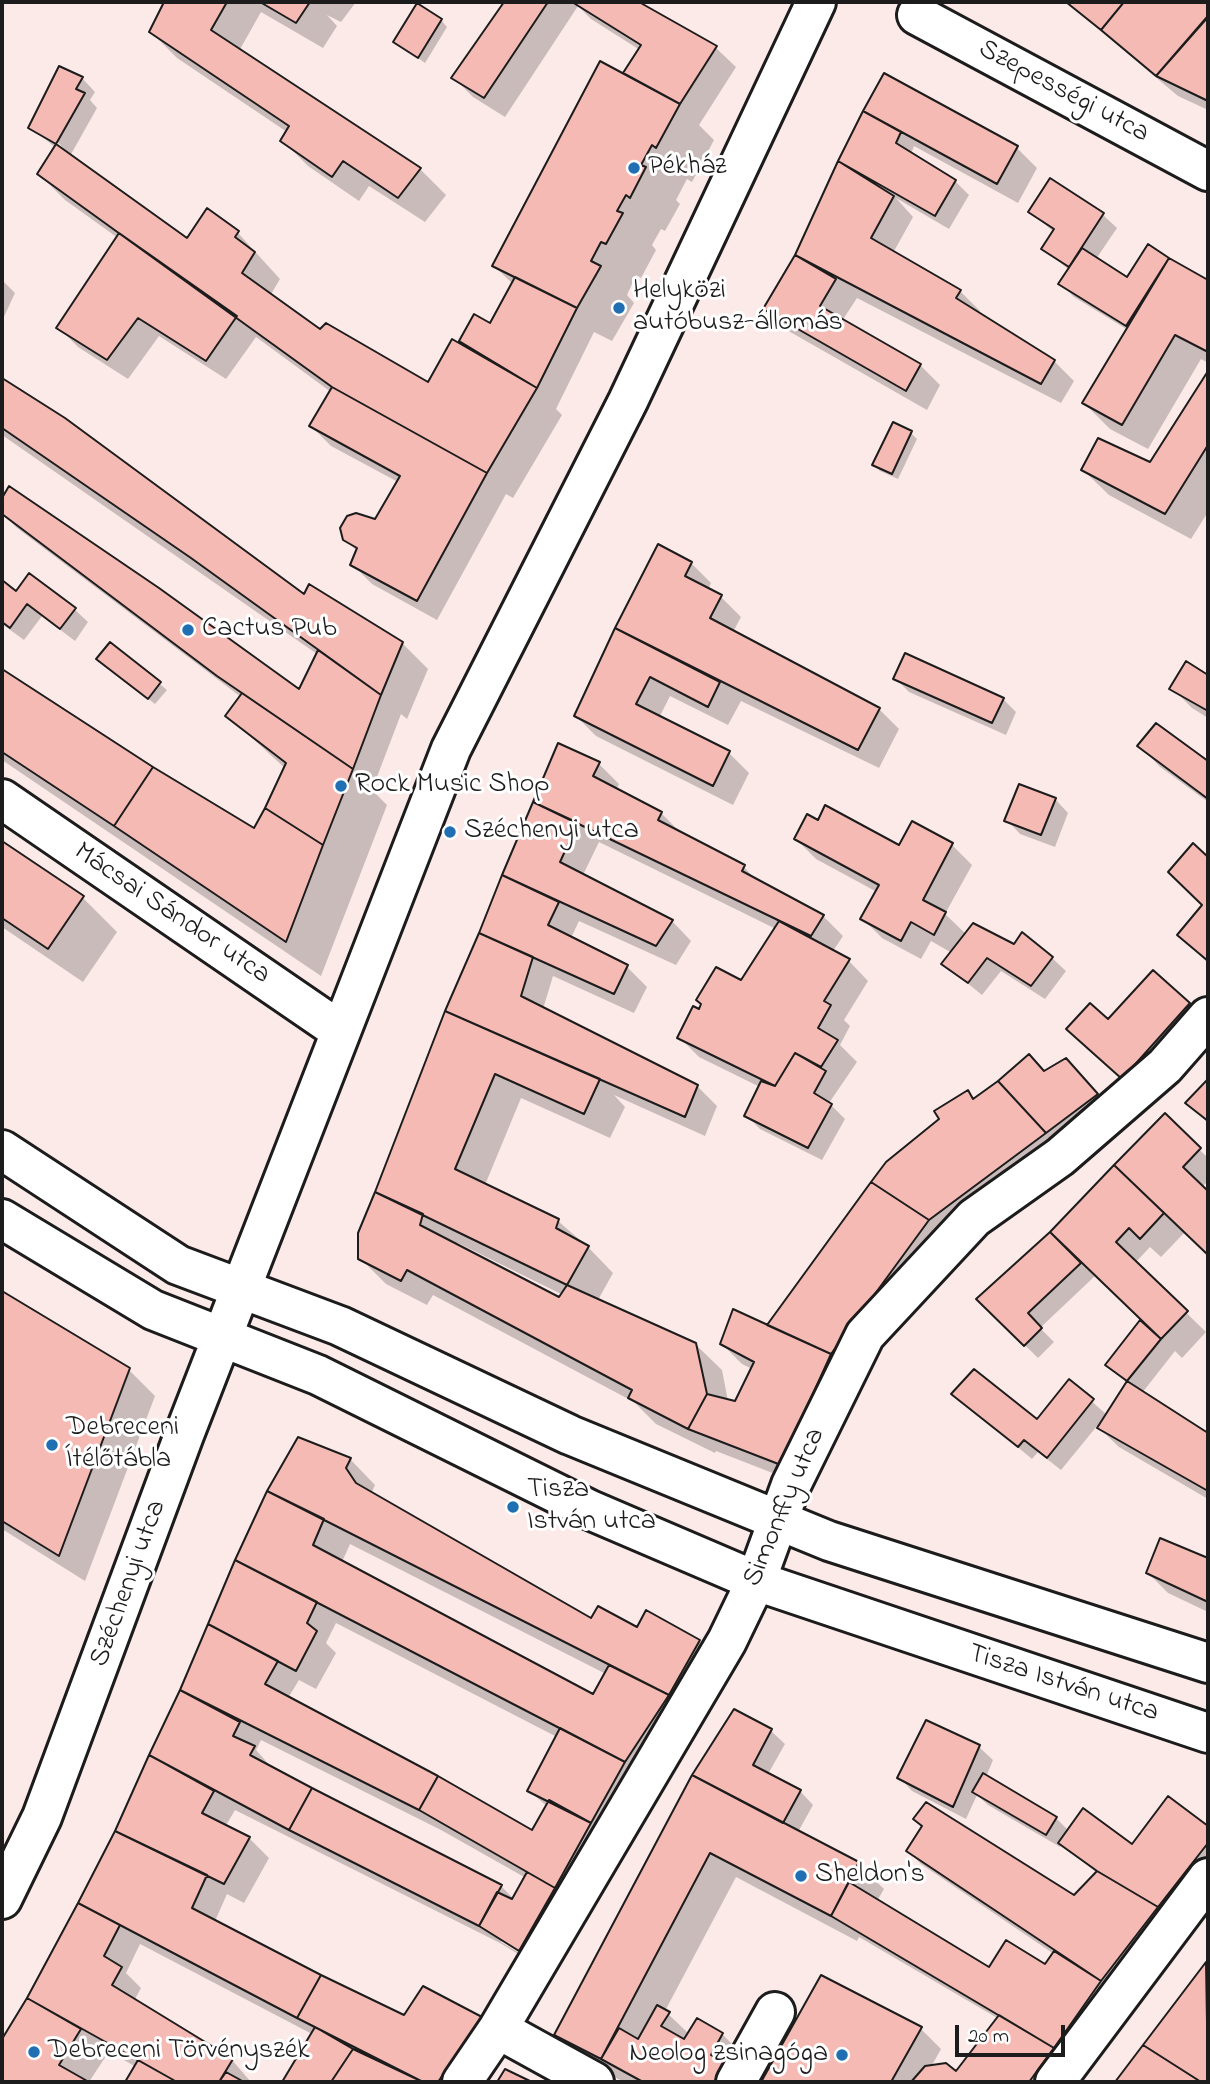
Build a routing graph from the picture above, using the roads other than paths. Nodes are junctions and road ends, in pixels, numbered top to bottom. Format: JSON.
{"nodes":[{"id":1,"x":816,"y":2,"type":"edge"},
{"id":2,"x":917,"y":15,"type":"dead end"},
{"id":3,"x":1208,"y":171,"type":"edge"},
{"id":4,"x":2,"y":799,"type":"edge"},
{"id":5,"x":1208,"y":1017,"type":"edge"},
{"id":6,"x":340,"y":1030,"type":"junction"},
{"id":7,"x":2,"y":1150,"type":"edge"},
{"id":8,"x":2,"y":1219,"type":"edge"},
{"id":9,"x":243,"y":1289,"type":"junction"},
{"id":10,"x":224,"y":1336,"type":"junction"},
{"id":11,"x":778,"y":1521,"type":"junction"},
{"id":12,"x":755,"y":1581,"type":"junction"},
{"id":13,"x":1208,"y":1664,"type":"edge"},
{"id":14,"x":1208,"y":1733,"type":"edge"},
{"id":15,"x":1208,"y":1878,"type":"edge"},
{"id":16,"x":2,"y":1899,"type":"edge"},
{"id":17,"x":775,"y":2012,"type":"dead end"},
{"id":18,"x":498,"y":2029,"type":"junction"},
{"id":19,"x":462,"y":2082,"type":"edge"},
{"id":20,"x":594,"y":2082,"type":"edge"},
{"id":21,"x":736,"y":2082,"type":"edge"},
{"id":22,"x":1055,"y":2082,"type":"edge"}],
"edges":[{"from":1,"to":6,"type":"street","name":"Széchenyi utca"},
{"from":2,"to":3,"type":"street","name":"Szepességi utca"},
{"from":4,"to":6,"type":"street","name":"Mácsai Sándor utca"},
{"from":5,"to":11,"type":"street","name":"Simonffy utca"},
{"from":6,"to":9,"type":"street","name":"Széchenyi utca"},
{"from":7,"to":9,"type":"street"},
{"from":8,"to":10,"type":"street","name":"Tisza István utca"},
{"from":9,"to":10,"type":"street","name":"Széchenyi utca"},
{"from":9,"to":11,"type":"street"},
{"from":10,"to":12,"type":"street","name":"Tisza István utca"},
{"from":10,"to":16,"type":"street","name":"Széchenyi utca"},
{"from":11,"to":12,"type":"street","name":"Simonffy utca"},
{"from":11,"to":13,"type":"street"},
{"from":12,"to":14,"type":"street","name":"Tisza István utca"},
{"from":12,"to":18,"type":"street","name":"Simonffy utca"},
{"from":15,"to":22,"type":"street"},
{"from":17,"to":21,"type":"street"},
{"from":18,"to":19,"type":"street","name":"Simonffy utca"},
{"from":18,"to":20,"type":"street"}]}
